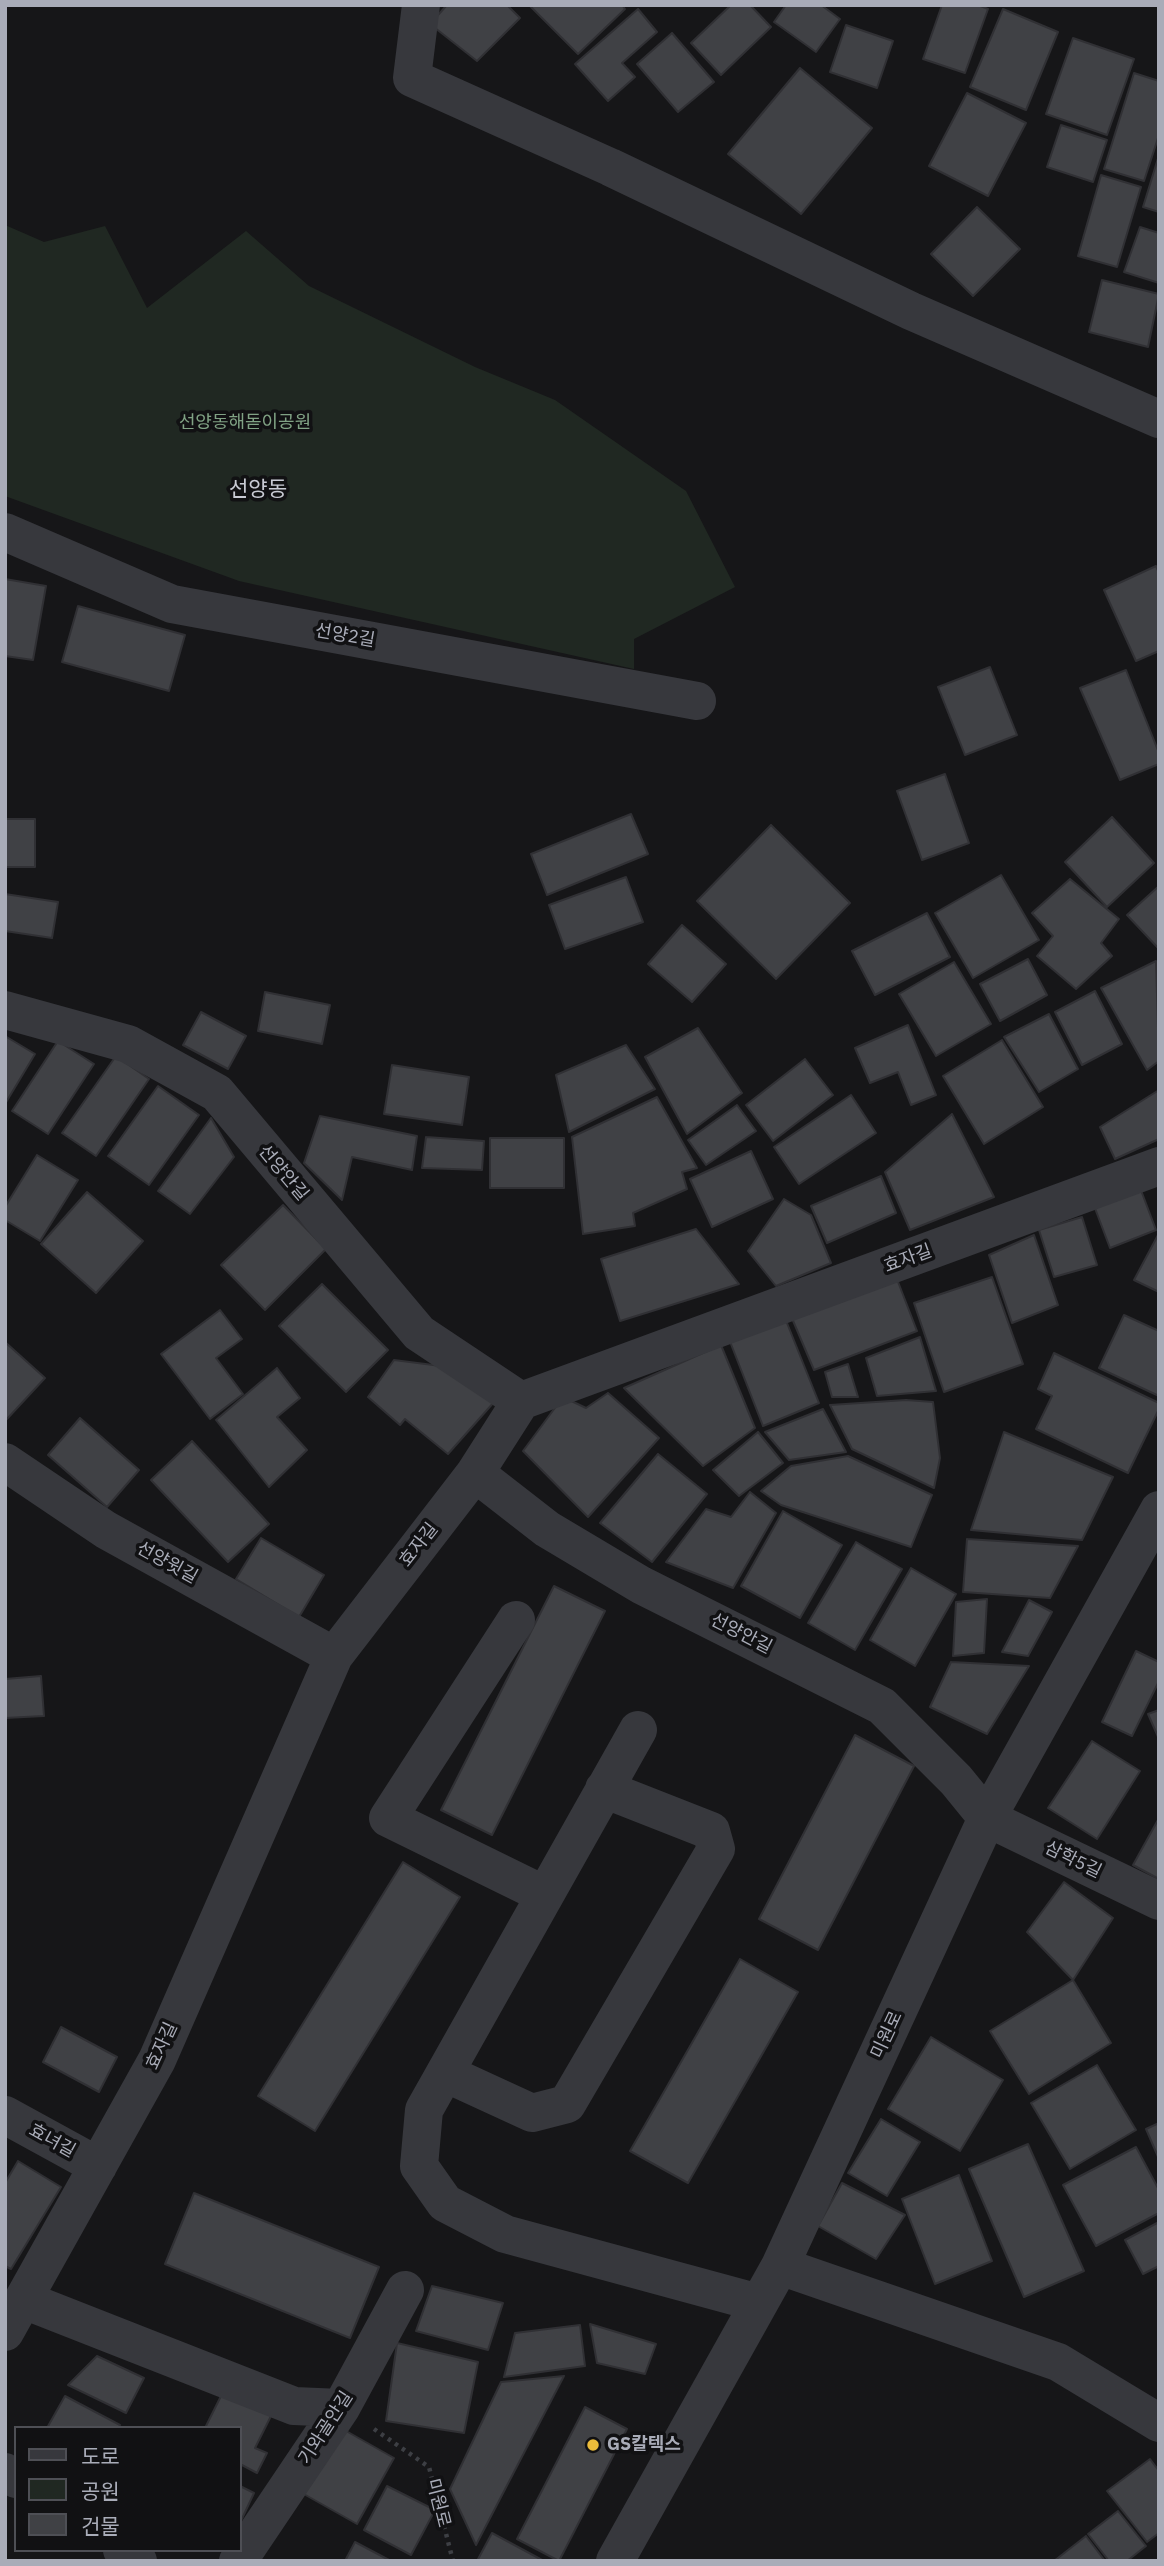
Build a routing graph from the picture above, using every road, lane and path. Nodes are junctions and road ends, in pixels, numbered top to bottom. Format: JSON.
{"nodes":[{"id":1,"x":421,"y":5,"type":"edge"},
{"id":2,"x":1159,"y":419,"type":"edge"},
{"id":3,"x":5,"y":532,"type":"edge"},
{"id":4,"x":697,"y":701,"type":"dead end"},
{"id":5,"x":5,"y":1010,"type":"edge"},
{"id":6,"x":1159,"y":1166,"type":"edge"},
{"id":7,"x":521,"y":1402,"type":"junction"},
{"id":8,"x":5,"y":1462,"type":"edge"},
{"id":9,"x":475,"y":1473,"type":"junction"},
{"id":10,"x":1159,"y":1510,"type":"edge"},
{"id":11,"x":516,"y":1620,"type":"dead end"},
{"id":12,"x":334,"y":1656,"type":"junction"},
{"id":13,"x":638,"y":1730,"type":"dead end"},
{"id":14,"x":604,"y":1789,"type":"junction"},
{"id":15,"x":987,"y":1818,"type":"junction"},
{"id":16,"x":545,"y":1895,"type":"junction"},
{"id":17,"x":1159,"y":1901,"type":"edge"},
{"id":18,"x":444,"y":2073,"type":"junction"},
{"id":19,"x":5,"y":2115,"type":"edge"},
{"id":20,"x":99,"y":2166,"type":"junction"},
{"id":21,"x":780,"y":2266,"type":"junction"},
{"id":22,"x":405,"y":2290,"type":"dead end"},
{"id":23,"x":759,"y":2303,"type":"junction"},
{"id":24,"x":14,"y":2316,"type":"edge"},
{"id":25,"x":341,"y":2408,"type":"junction"},
{"id":26,"x":1159,"y":2423,"type":"edge"},
{"id":27,"x":239,"y":2561,"type":"edge"},
{"id":28,"x":453,"y":2561,"type":"edge"},
{"id":29,"x":615,"y":2561,"type":"edge"}],
"edges":[{"from":1,"to":2,"type":"street"},
{"from":3,"to":4,"type":"street","name":"선양2길"},
{"from":5,"to":7,"type":"street","name":"선양안길"},
{"from":6,"to":7,"type":"street","name":"효자길"},
{"from":7,"to":9,"type":"street","name":"효자길"},
{"from":8,"to":12,"type":"street","name":"선양윗길"},
{"from":9,"to":12,"type":"street","name":"효자길"},
{"from":9,"to":15,"type":"street","name":"선양안길"},
{"from":10,"to":15,"type":"street","name":"미원로"},
{"from":11,"to":16,"type":"street"},
{"from":12,"to":20,"type":"street","name":"효자길"},
{"from":13,"to":14,"type":"street"},
{"from":14,"to":16,"type":"street"},
{"from":14,"to":18,"type":"street"},
{"from":15,"to":17,"type":"street","name":"삼학5길"},
{"from":15,"to":21,"type":"street","name":"미원로"},
{"from":16,"to":18,"type":"street"},
{"from":18,"to":23,"type":"street"},
{"from":19,"to":20,"type":"street","name":"효녀길"},
{"from":20,"to":24,"type":"street","name":"효자길"},
{"from":21,"to":23,"type":"street","name":"미원로"},
{"from":21,"to":26,"type":"street"},
{"from":22,"to":25,"type":"street","name":"기와골안길"},
{"from":23,"to":29,"type":"street","name":"미원로"},
{"from":24,"to":25,"type":"street","name":"효자길"},
{"from":25,"to":27,"type":"street","name":"기와골안길"},
{"from":25,"to":28,"type":"path","name":"미원로"}]}
